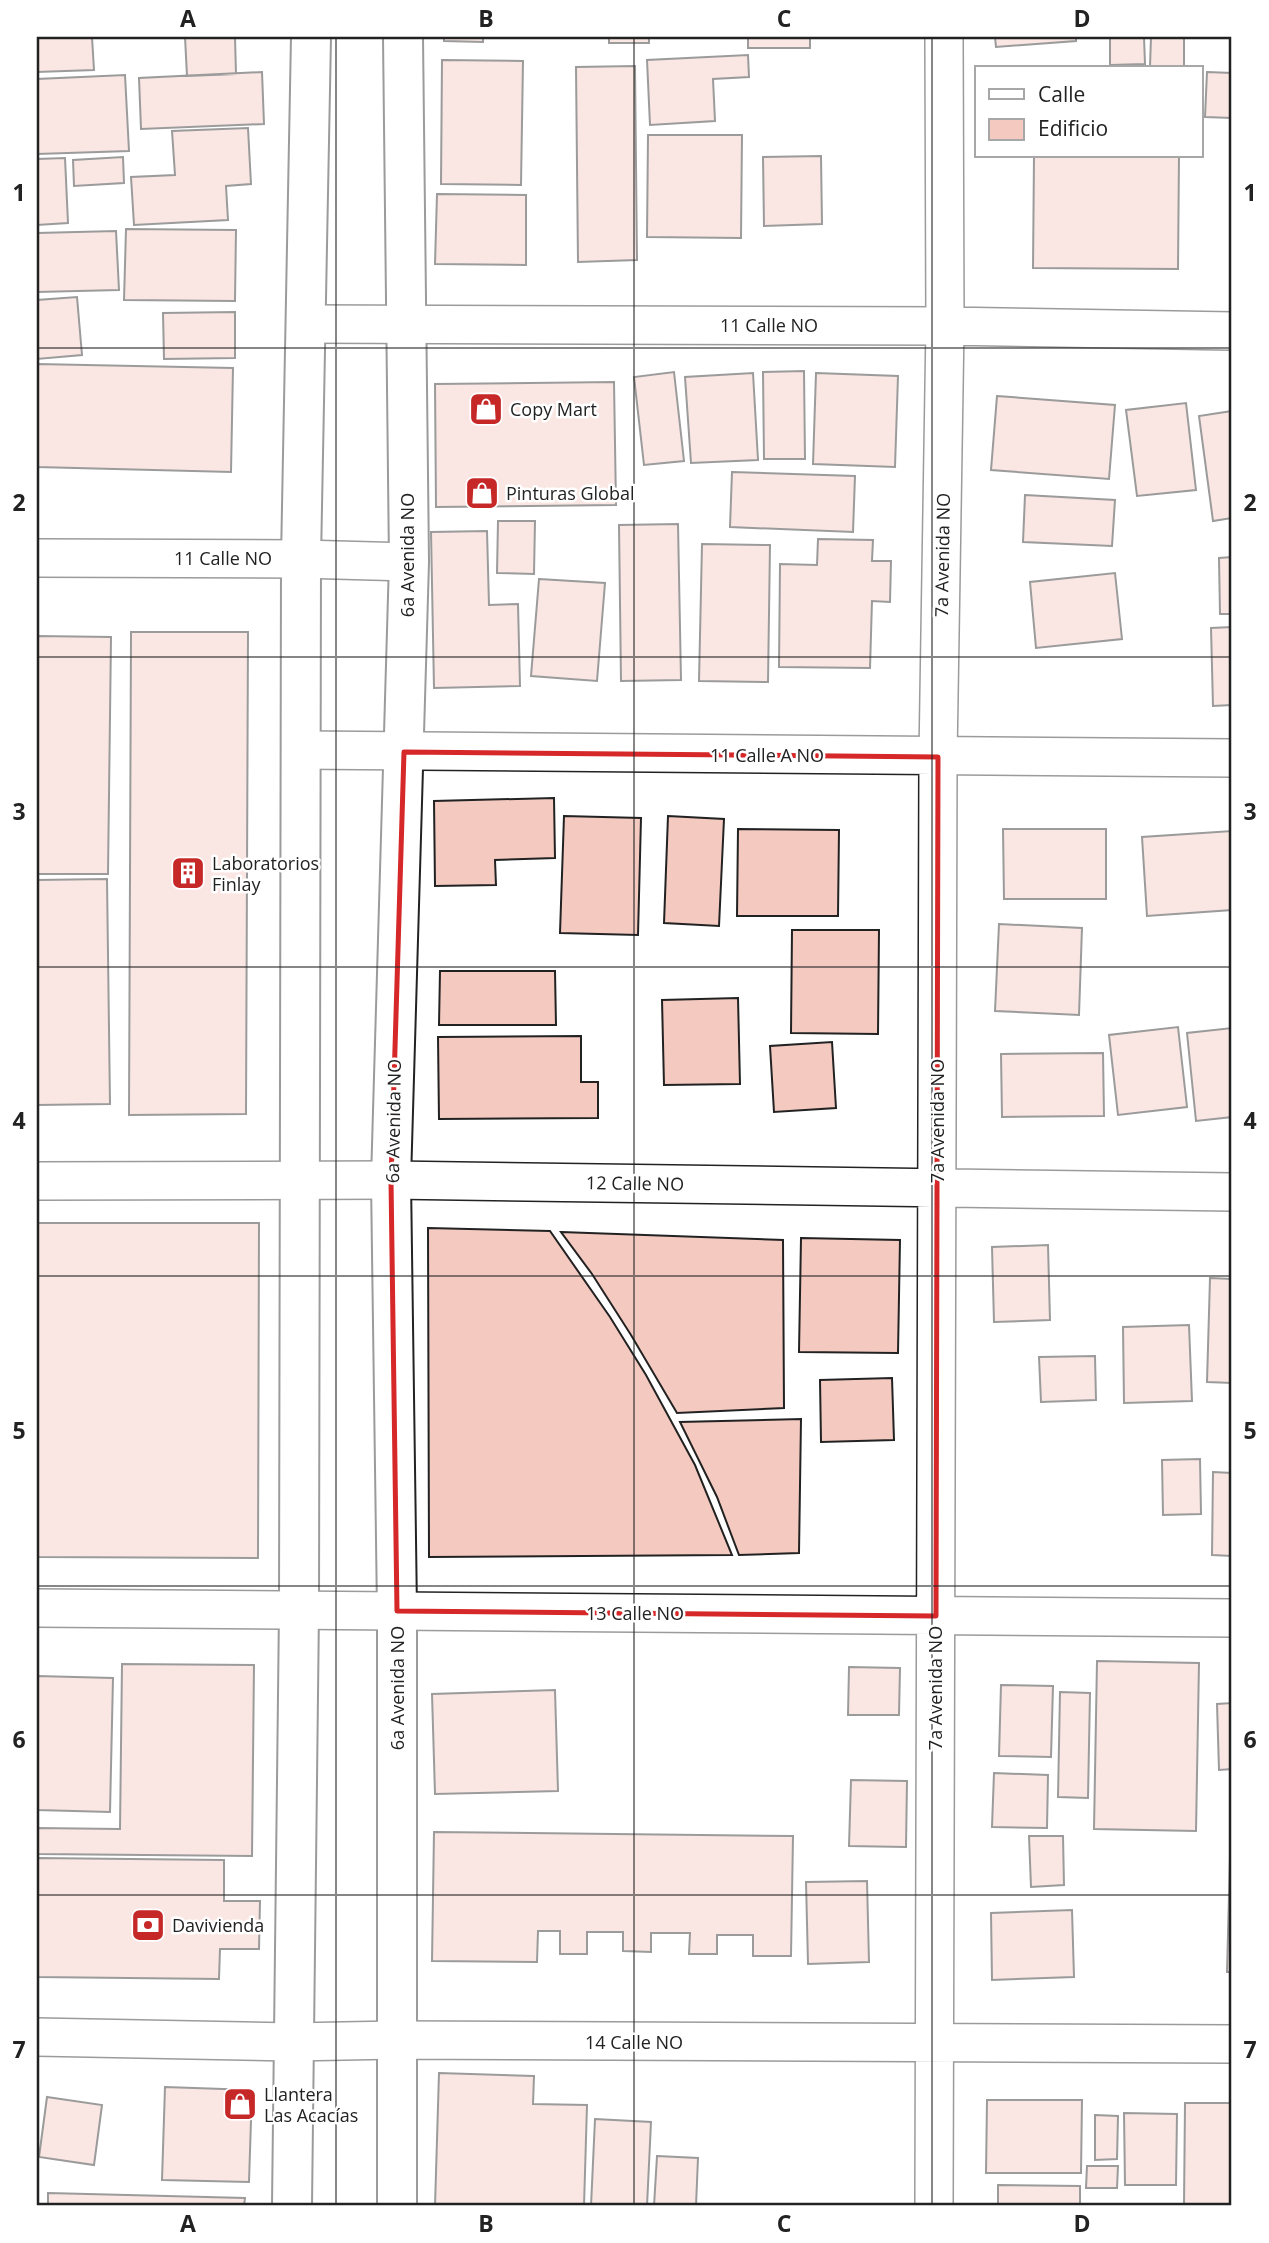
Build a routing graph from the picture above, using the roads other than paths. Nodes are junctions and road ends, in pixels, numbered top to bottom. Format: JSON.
{"nodes":[{"id":1,"x":311,"y":37,"type":"edge"},
{"id":2,"x":402,"y":37,"type":"edge"},
{"id":3,"x":944,"y":37,"type":"edge"},
{"id":4,"x":405,"y":323,"type":"junction"},
{"id":5,"x":306,"y":324,"type":"junction"},
{"id":6,"x":945,"y":326,"type":"junction"},
{"id":7,"x":1232,"y":331,"type":"edge"},
{"id":8,"x":37,"y":558,"type":"edge"},
{"id":9,"x":301,"y":559,"type":"junction"},
{"id":10,"x":409,"y":562,"type":"junction"},
{"id":11,"x":301,"y":750,"type":"junction"},
{"id":12,"x":404,"y":752,"type":"junction"},
{"id":13,"x":938,"y":757,"type":"junction"},
{"id":14,"x":1232,"y":758,"type":"edge"},
{"id":15,"x":300,"y":1180,"type":"junction"},
{"id":16,"x":391,"y":1180,"type":"junction"},
{"id":17,"x":37,"y":1181,"type":"edge"},
{"id":18,"x":937,"y":1188,"type":"junction"},
{"id":19,"x":1232,"y":1192,"type":"edge"},
{"id":20,"x":37,"y":1608,"type":"edge"},
{"id":21,"x":299,"y":1610,"type":"junction"},
{"id":22,"x":397,"y":1611,"type":"junction"},
{"id":23,"x":936,"y":1616,"type":"junction"},
{"id":24,"x":1232,"y":1618,"type":"edge"},
{"id":25,"x":37,"y":2037,"type":"edge"},
{"id":26,"x":396,"y":2040,"type":"junction"},
{"id":27,"x":292,"y":2042,"type":"junction"},
{"id":28,"x":934,"y":2043,"type":"junction"},
{"id":29,"x":1232,"y":2044,"type":"edge"},
{"id":30,"x":292,"y":2206,"type":"edge"},
{"id":31,"x":397,"y":2206,"type":"edge"},
{"id":32,"x":934,"y":2206,"type":"edge"}],
"edges":[{"from":1,"to":5,"type":"street"},
{"from":2,"to":4,"type":"street","name":"6a Avenida NO"},
{"from":3,"to":6,"type":"street","name":"7a Avenida NO"},
{"from":4,"to":5,"type":"street","name":"11 Calle NO"},
{"from":4,"to":6,"type":"street","name":"11 Calle NO"},
{"from":4,"to":10,"type":"street","name":"6a Avenida NO"},
{"from":5,"to":9,"type":"street"},
{"from":6,"to":7,"type":"street","name":"11 Calle NO"},
{"from":6,"to":13,"type":"street","name":"7a Avenida NO"},
{"from":8,"to":9,"type":"street","name":"11 Calle NO"},
{"from":9,"to":10,"type":"street","name":"11 Calle NO"},
{"from":9,"to":11,"type":"street"},
{"from":10,"to":12,"type":"street","name":"6a Avenida NO"},
{"from":11,"to":12,"type":"street","name":"11 Calle A NO"},
{"from":11,"to":15,"type":"street"},
{"from":12,"to":13,"type":"street","name":"11 Calle A NO"},
{"from":12,"to":16,"type":"street","name":"6a Avenida NO"},
{"from":13,"to":14,"type":"street","name":"11 Calle A NO"},
{"from":13,"to":18,"type":"street","name":"7a Avenida NO"},
{"from":15,"to":16,"type":"street","name":"12 Calle NO"},
{"from":15,"to":17,"type":"street","name":"12 Calle NO"},
{"from":15,"to":21,"type":"street"},
{"from":16,"to":18,"type":"street","name":"12 Calle NO"},
{"from":16,"to":22,"type":"street","name":"6a Avenida NO"},
{"from":18,"to":19,"type":"street","name":"12 Calle NO"},
{"from":18,"to":23,"type":"street","name":"7a Avenida NO"},
{"from":20,"to":21,"type":"street","name":"13 Calle NO"},
{"from":21,"to":22,"type":"street","name":"13 Calle NO"},
{"from":21,"to":27,"type":"street"},
{"from":22,"to":23,"type":"street","name":"13 Calle NO"},
{"from":22,"to":26,"type":"street","name":"6a Avenida NO"},
{"from":23,"to":24,"type":"street","name":"13 Calle NO"},
{"from":23,"to":28,"type":"street","name":"7a Avenida NO"},
{"from":25,"to":27,"type":"street","name":"14 Calle NO"},
{"from":26,"to":27,"type":"street","name":"14 Calle NO"},
{"from":26,"to":28,"type":"street","name":"14 Calle NO"},
{"from":26,"to":31,"type":"street","name":"6a Avenida NO"},
{"from":27,"to":30,"type":"street"},
{"from":28,"to":29,"type":"street","name":"14 Calle NO"},
{"from":28,"to":32,"type":"street","name":"7a Avenida NO"}]}
